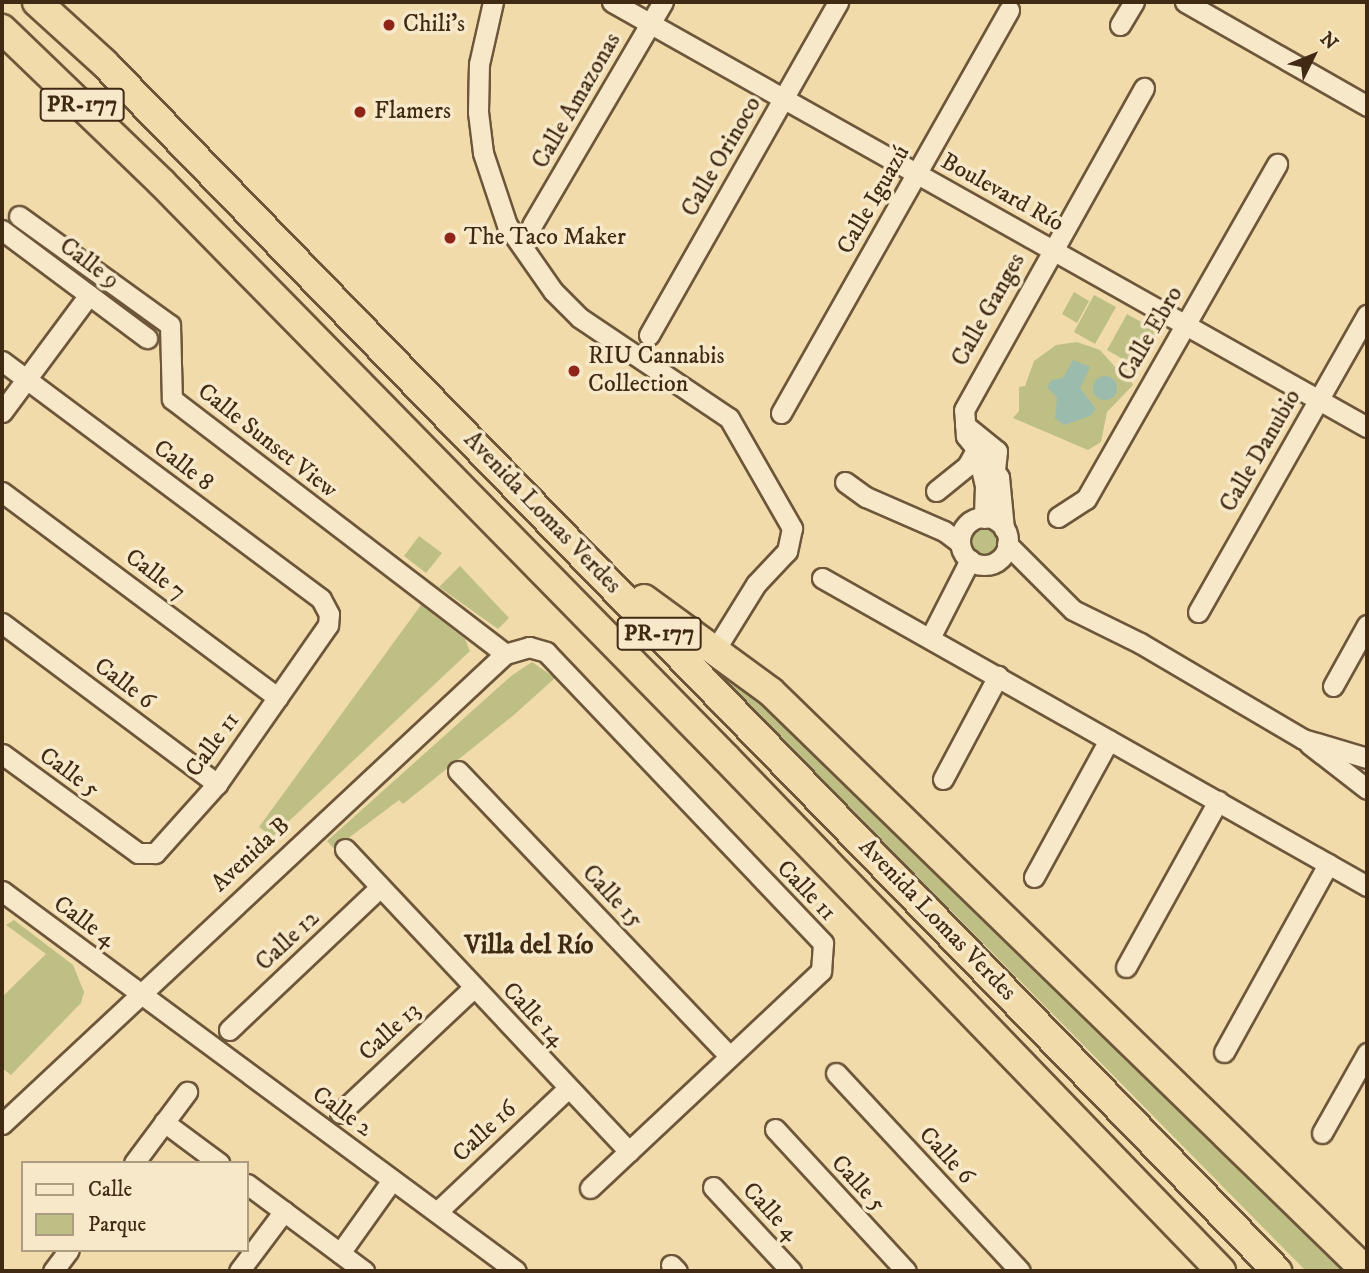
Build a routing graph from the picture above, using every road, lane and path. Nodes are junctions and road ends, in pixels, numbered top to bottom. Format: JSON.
{"nodes":[{"id":1,"x":37,"y":2,"type":"edge"},
{"id":2,"x":493,"y":2,"type":"edge"},
{"id":3,"x":612,"y":2,"type":"edge"},
{"id":4,"x":663,"y":2,"type":"edge"},
{"id":5,"x":838,"y":2,"type":"edge"},
{"id":6,"x":1134,"y":2,"type":"edge"},
{"id":7,"x":1185,"y":2,"type":"edge"},
{"id":8,"x":1009,"y":10,"type":"dead end"},
{"id":9,"x":651,"y":24,"type":"junction"},
{"id":10,"x":1120,"y":25,"type":"dead end"},
{"id":11,"x":2,"y":29,"type":"edge"},
{"id":12,"x":1144,"y":88,"type":"dead end"},
{"id":13,"x":783,"y":99,"type":"junction"},
{"id":14,"x":1367,"y":106,"type":"edge"},
{"id":15,"x":1277,"y":164,"type":"dead end"},
{"id":16,"x":917,"y":174,"type":"junction"},
{"id":17,"x":19,"y":216,"type":"dead end"},
{"id":18,"x":533,"y":225,"type":"dead end"},
{"id":19,"x":2,"y":230,"type":"edge"},
{"id":20,"x":1051,"y":249,"type":"junction"},
{"id":21,"x":89,"y":295,"type":"junction"},
{"id":22,"x":1367,"y":315,"type":"edge"},
{"id":23,"x":1184,"y":324,"type":"junction"},
{"id":24,"x":649,"y":335,"type":"dead end"},
{"id":25,"x":147,"y":338,"type":"dead end"},
{"id":26,"x":2,"y":361,"type":"edge"},
{"id":27,"x":26,"y":379,"type":"junction"},
{"id":28,"x":1318,"y":400,"type":"junction"},
{"id":29,"x":2,"y":412,"type":"edge"},
{"id":30,"x":781,"y":413,"type":"dead end"},
{"id":31,"x":964,"y":424,"type":"junction"},
{"id":32,"x":1367,"y":428,"type":"edge"},
{"id":33,"x":976,"y":450,"type":"junction"},
{"id":34,"x":995,"y":471,"type":"junction"},
{"id":35,"x":845,"y":482,"type":"dead end"},
{"id":36,"x":936,"y":491,"type":"dead end"},
{"id":37,"x":2,"y":492,"type":"edge"},
{"id":38,"x":893,"y":511,"type":"junction"},
{"id":39,"x":1058,"y":517,"type":"dead end"},
{"id":40,"x":977,"y":520,"type":"junction"},
{"id":41,"x":1006,"y":536,"type":"junction"},
{"id":42,"x":572,"y":544,"type":"junction"},
{"id":43,"x":965,"y":551,"type":"junction"},
{"id":44,"x":995,"y":562,"type":"junction"},
{"id":45,"x":822,"y":578,"type":"dead end"},
{"id":46,"x":1059,"y":599,"type":"junction"},
{"id":47,"x":1198,"y":612,"type":"dead end"},
{"id":48,"x":330,"y":614,"type":"joint"},
{"id":49,"x":2,"y":623,"type":"edge"},
{"id":50,"x":1367,"y":625,"type":"edge"},
{"id":51,"x":930,"y":638,"type":"junction"},
{"id":52,"x":715,"y":650,"type":"junction"},
{"id":53,"x":505,"y":654,"type":"junction"},
{"id":54,"x":998,"y":676,"type":"junction"},
{"id":55,"x":1333,"y":686,"type":"dead end"},
{"id":56,"x":278,"y":698,"type":"junction"},
{"id":57,"x":1303,"y":739,"type":"junction"},
{"id":58,"x":1109,"y":740,"type":"junction"},
{"id":59,"x":2,"y":754,"type":"edge"},
{"id":60,"x":1366,"y":758,"type":"edge"},
{"id":61,"x":458,"y":771,"type":"dead end"},
{"id":62,"x":943,"y":779,"type":"dead end"},
{"id":63,"x":217,"y":784,"type":"junction"},
{"id":64,"x":1367,"y":789,"type":"edge"},
{"id":65,"x":1218,"y":802,"type":"junction"},
{"id":66,"x":108,"y":831,"type":"joint"},
{"id":67,"x":345,"y":849,"type":"dead end"},
{"id":68,"x":1328,"y":864,"type":"junction"},
{"id":69,"x":1034,"y":877,"type":"dead end"},
{"id":70,"x":1367,"y":886,"type":"edge"},
{"id":71,"x":380,"y":887,"type":"junction"},
{"id":72,"x":2,"y":891,"type":"edge"},
{"id":73,"x":1126,"y":967,"type":"dead end"},
{"id":74,"x":474,"y":986,"type":"junction"},
{"id":75,"x":138,"y":992,"type":"junction"},
{"id":76,"x":229,"y":1030,"type":"dead end"},
{"id":77,"x":1224,"y":1052,"type":"dead end"},
{"id":78,"x":1367,"y":1053,"type":"edge"},
{"id":79,"x":729,"y":1056,"type":"junction"},
{"id":80,"x":836,"y":1073,"type":"dead end"},
{"id":81,"x":568,"y":1088,"type":"junction"},
{"id":82,"x":187,"y":1092,"type":"dead end"},
{"id":83,"x":340,"y":1113,"type":"dead end"},
{"id":84,"x":164,"y":1122,"type":"junction"},
{"id":85,"x":2,"y":1124,"type":"edge"},
{"id":86,"x":775,"y":1129,"type":"dead end"},
{"id":87,"x":1322,"y":1133,"type":"dead end"},
{"id":88,"x":629,"y":1151,"type":"junction"},
{"id":89,"x":135,"y":1161,"type":"edge"},
{"id":90,"x":216,"y":1161,"type":"edge"},
{"id":91,"x":393,"y":1180,"type":"junction"},
{"id":92,"x":248,"y":1185,"type":"edge"},
{"id":93,"x":713,"y":1187,"type":"dead end"},
{"id":94,"x":590,"y":1188,"type":"dead end"},
{"id":95,"x":284,"y":1211,"type":"junction"},
{"id":96,"x":437,"y":1212,"type":"junction"},
{"id":97,"x":1173,"y":1220,"type":"junction"},
{"id":98,"x":67,"y":1252,"type":"edge"},
{"id":99,"x":340,"y":1253,"type":"junction"},
{"id":100,"x":53,"y":1271,"type":"edge"},
{"id":101,"x":239,"y":1271,"type":"edge"},
{"id":102,"x":364,"y":1271,"type":"edge"},
{"id":103,"x":516,"y":1271,"type":"edge"},
{"id":104,"x":791,"y":1271,"type":"edge"},
{"id":105,"x":906,"y":1271,"type":"edge"},
{"id":106,"x":1020,"y":1271,"type":"edge"},
{"id":107,"x":1204,"y":1271,"type":"edge"},
{"id":108,"x":1221,"y":1271,"type":"edge"},
{"id":109,"x":1277,"y":1271,"type":"edge"},
{"id":110,"x":1366,"y":1271,"type":"edge"}],
"edges":[{"from":1,"to":42,"type":"highway","name":"Avenida Lomas Verdes","number":"PR-177"},
{"from":2,"to":52,"type":"street"},
{"from":3,"to":9,"type":"street","name":"Boulevard Río"},
{"from":4,"to":9,"type":"street","name":"Calle Amazonas"},
{"from":5,"to":13,"type":"street","name":"Calle Orinoco"},
{"from":6,"to":10,"type":"street"},
{"from":7,"to":14,"type":"street"},
{"from":8,"to":16,"type":"street","name":"Calle Iguazú"},
{"from":9,"to":13,"type":"street","name":"Boulevard Río"},
{"from":9,"to":18,"type":"street","name":"Calle Amazonas"},
{"from":11,"to":97,"type":"highway","name":"Avenida Lomas Verdes","number":"PR-177"},
{"from":12,"to":20,"type":"street","name":"Calle Ganges"},
{"from":13,"to":16,"type":"street","name":"Boulevard Río"},
{"from":13,"to":24,"type":"street","name":"Calle Orinoco"},
{"from":15,"to":23,"type":"street","name":"Calle Ebro"},
{"from":16,"to":20,"type":"street","name":"Boulevard Río"},
{"from":16,"to":30,"type":"street","name":"Calle Iguazú"},
{"from":17,"to":53,"type":"street","name":"Calle Sunset View"},
{"from":19,"to":21,"type":"street","name":"Calle 9"},
{"from":20,"to":23,"type":"street","name":"Boulevard Río"},
{"from":20,"to":31,"type":"street","name":"Calle Ganges"},
{"from":21,"to":25,"type":"street","name":"Calle 9"},
{"from":21,"to":27,"type":"street"},
{"from":22,"to":28,"type":"street","name":"Calle Danubio"},
{"from":23,"to":28,"type":"street","name":"Boulevard Río"},
{"from":23,"to":39,"type":"street","name":"Calle Ebro"},
{"from":26,"to":27,"type":"street","name":"Calle 8"},
{"from":27,"to":29,"type":"street"},
{"from":27,"to":48,"type":"street","name":"Calle 8"},
{"from":28,"to":32,"type":"street","name":"Boulevard Río"},
{"from":28,"to":47,"type":"street","name":"Calle Danubio"},
{"from":31,"to":33,"type":"street"},
{"from":31,"to":34,"type":"street"},
{"from":33,"to":34,"type":"street"},
{"from":33,"to":36,"type":"street"},
{"from":33,"to":40,"type":"street"},
{"from":34,"to":41,"type":"street"},
{"from":35,"to":38,"type":"street"},
{"from":37,"to":56,"type":"street","name":"Calle 7"},
{"from":38,"to":40,"type":"street"},
{"from":38,"to":43,"type":"street"},
{"from":40,"to":41,"type":"street"},
{"from":40,"to":43,"type":"street"},
{"from":41,"to":44,"type":"street"},
{"from":41,"to":46,"type":"street"},
{"from":42,"to":52,"type":"highway"},
{"from":42,"to":109,"type":"highway","name":"Avenida Lomas Verdes","number":"PR-177"},
{"from":43,"to":44,"type":"street"},
{"from":43,"to":51,"type":"street"},
{"from":44,"to":46,"type":"street"},
{"from":45,"to":51,"type":"street"},
{"from":46,"to":57,"type":"street"},
{"from":48,"to":56,"type":"street","name":"Calle 11"},
{"from":49,"to":63,"type":"street","name":"Calle 6"},
{"from":50,"to":55,"type":"street"},
{"from":51,"to":54,"type":"street"},
{"from":52,"to":110,"type":"highway"},
{"from":53,"to":75,"type":"street","name":"Avenida B"},
{"from":53,"to":79,"type":"street","name":"Calle 11"},
{"from":54,"to":58,"type":"street"},
{"from":54,"to":62,"type":"street"},
{"from":56,"to":63,"type":"street","name":"Calle 11"},
{"from":57,"to":60,"type":"street"},
{"from":57,"to":64,"type":"street"},
{"from":58,"to":65,"type":"street"},
{"from":58,"to":69,"type":"street"},
{"from":59,"to":66,"type":"street","name":"Calle 5"},
{"from":61,"to":79,"type":"street","name":"Calle 15"},
{"from":63,"to":66,"type":"street","name":"Calle 11"},
{"from":65,"to":68,"type":"street"},
{"from":65,"to":73,"type":"street"},
{"from":67,"to":71,"type":"street","name":"Calle 14"},
{"from":68,"to":70,"type":"street"},
{"from":68,"to":77,"type":"street"},
{"from":71,"to":74,"type":"street","name":"Calle 14"},
{"from":71,"to":76,"type":"street","name":"Calle 12"},
{"from":72,"to":75,"type":"street","name":"Calle 4"},
{"from":74,"to":81,"type":"street","name":"Calle 14"},
{"from":74,"to":83,"type":"street","name":"Calle 13"},
{"from":75,"to":85,"type":"street","name":"Avenida B"},
{"from":75,"to":91,"type":"street","name":"Calle 2"},
{"from":78,"to":87,"type":"street"},
{"from":79,"to":88,"type":"street","name":"Calle 11"},
{"from":80,"to":106,"type":"street","name":"Calle 6"},
{"from":81,"to":88,"type":"street","name":"Calle 14"},
{"from":81,"to":96,"type":"street","name":"Calle 16"},
{"from":82,"to":84,"type":"street"},
{"from":84,"to":89,"type":"street"},
{"from":84,"to":90,"type":"street"},
{"from":86,"to":105,"type":"street","name":"Calle 5"},
{"from":88,"to":94,"type":"street","name":"Calle 11"},
{"from":91,"to":96,"type":"street","name":"Calle 2"},
{"from":91,"to":99,"type":"street"},
{"from":92,"to":95,"type":"street"},
{"from":93,"to":104,"type":"street","name":"Calle 4"},
{"from":95,"to":99,"type":"street"},
{"from":95,"to":101,"type":"street"},
{"from":96,"to":103,"type":"street","name":"Calle 2"},
{"from":97,"to":107,"type":"highway"},
{"from":97,"to":108,"type":"highway","name":"Avenida Lomas Verdes","number":"PR-177"},
{"from":98,"to":100,"type":"street"},
{"from":99,"to":102,"type":"street"}]}
